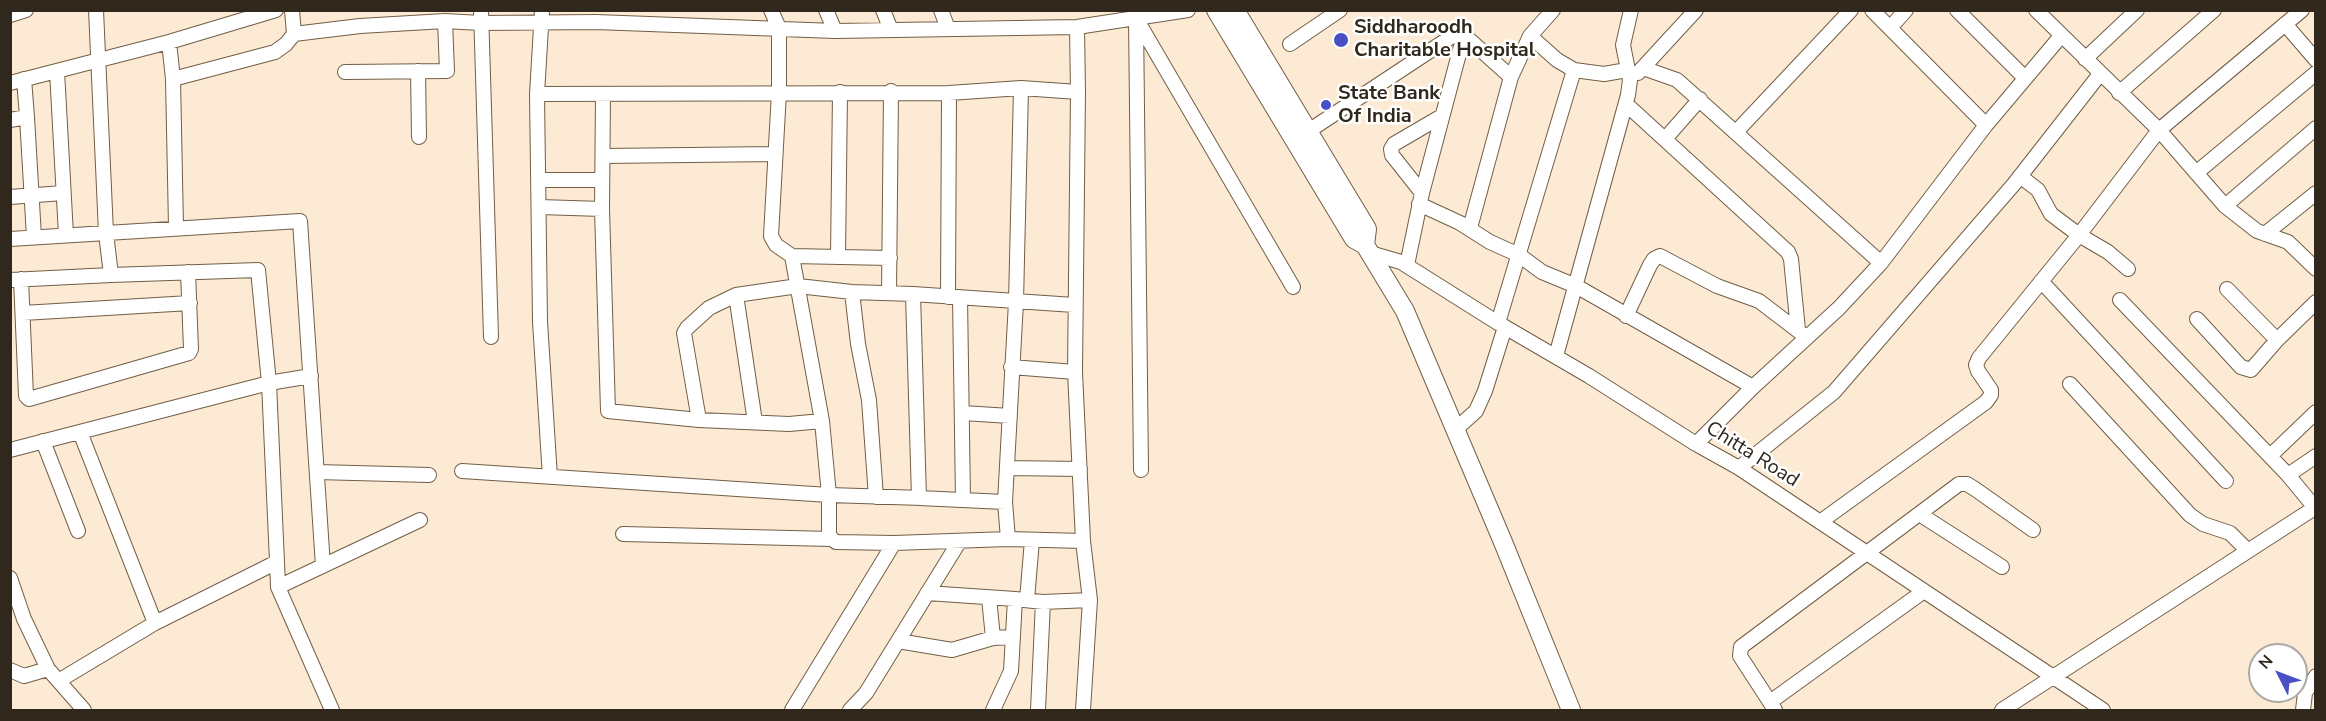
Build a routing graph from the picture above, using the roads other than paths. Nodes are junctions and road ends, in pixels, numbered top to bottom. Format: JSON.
{"nodes":[{"id":1,"x":26,"y":10,"type":"edge"},
{"id":2,"x":96,"y":10,"type":"edge"},
{"id":3,"x":276,"y":10,"type":"edge"},
{"id":4,"x":292,"y":10,"type":"edge"},
{"id":5,"x":652,"y":10,"type":"edge"},
{"id":6,"x":771,"y":10,"type":"edge"},
{"id":7,"x":826,"y":10,"type":"edge"},
{"id":8,"x":883,"y":10,"type":"edge"},
{"id":9,"x":941,"y":10,"type":"edge"},
{"id":10,"x":1188,"y":10,"type":"edge"},
{"id":11,"x":1216,"y":10,"type":"edge"},
{"id":12,"x":1235,"y":10,"type":"edge"},
{"id":13,"x":1552,"y":10,"type":"edge"},
{"id":14,"x":1631,"y":10,"type":"edge"},
{"id":15,"x":1696,"y":10,"type":"edge"},
{"id":16,"x":1851,"y":10,"type":"edge"},
{"id":17,"x":1872,"y":10,"type":"edge"},
{"id":18,"x":1906,"y":10,"type":"edge"},
{"id":19,"x":1957,"y":10,"type":"edge"},
{"id":20,"x":2036,"y":10,"type":"edge"},
{"id":21,"x":2214,"y":10,"type":"edge"},
{"id":22,"x":2302,"y":10,"type":"edge"},
{"id":23,"x":1338,"y":11,"type":"edge"},
{"id":24,"x":1134,"y":14,"type":"edge"},
{"id":25,"x":2127,"y":14,"type":"edge"},
{"id":26,"x":10,"y":15,"type":"edge"},
{"id":27,"x":542,"y":16,"type":"edge"},
{"id":28,"x":596,"y":16,"type":"edge"},
{"id":29,"x":481,"y":17,"type":"edge"},
{"id":30,"x":439,"y":18,"type":"edge"},
{"id":31,"x":2285,"y":24,"type":"junction"},
{"id":32,"x":652,"y":25,"type":"junction"},
{"id":33,"x":1077,"y":27,"type":"junction"},
{"id":34,"x":779,"y":28,"type":"junction"},
{"id":35,"x":1890,"y":28,"type":"junction"},
{"id":36,"x":948,"y":29,"type":"junction"},
{"id":37,"x":891,"y":30,"type":"junction"},
{"id":38,"x":835,"y":31,"type":"junction"},
{"id":39,"x":294,"y":34,"type":"junction"},
{"id":40,"x":1464,"y":35,"type":"junction"},
{"id":41,"x":1530,"y":36,"type":"junction"},
{"id":42,"x":2061,"y":36,"type":"junction"},
{"id":43,"x":169,"y":42,"type":"junction"},
{"id":44,"x":1290,"y":44,"type":"dead end"},
{"id":45,"x":99,"y":58,"type":"junction"},
{"id":46,"x":2085,"y":59,"type":"junction"},
{"id":47,"x":2316,"y":60,"type":"edge"},
{"id":48,"x":1643,"y":68,"type":"junction"},
{"id":49,"x":1574,"y":70,"type":"junction"},
{"id":50,"x":57,"y":71,"type":"junction"},
{"id":51,"x":418,"y":71,"type":"junction"},
{"id":52,"x":345,"y":72,"type":"dead end"},
{"id":53,"x":2316,"y":73,"type":"edge"},
{"id":54,"x":2100,"y":74,"type":"junction"},
{"id":55,"x":1628,"y":75,"type":"junction"},
{"id":56,"x":1511,"y":77,"type":"junction"},
{"id":57,"x":2025,"y":78,"type":"junction"},
{"id":58,"x":173,"y":79,"type":"junction"},
{"id":59,"x":17,"y":81,"type":"edge"},
{"id":60,"x":1021,"y":88,"type":"junction"},
{"id":61,"x":891,"y":91,"type":"junction"},
{"id":62,"x":779,"y":92,"type":"junction"},
{"id":63,"x":840,"y":92,"type":"junction"},
{"id":64,"x":1078,"y":92,"type":"junction"},
{"id":65,"x":949,"y":93,"type":"junction"},
{"id":66,"x":2119,"y":93,"type":"junction"},
{"id":67,"x":537,"y":94,"type":"junction"},
{"id":68,"x":603,"y":94,"type":"junction"},
{"id":69,"x":1700,"y":99,"type":"junction"},
{"id":70,"x":1626,"y":104,"type":"junction"},
{"id":71,"x":1442,"y":116,"type":"junction"},
{"id":72,"x":27,"y":117,"type":"junction"},
{"id":73,"x":10,"y":120,"type":"edge"},
{"id":74,"x":1986,"y":124,"type":"junction"},
{"id":75,"x":2316,"y":128,"type":"edge"},
{"id":76,"x":2158,"y":130,"type":"junction"},
{"id":77,"x":1307,"y":132,"type":"junction"},
{"id":78,"x":1736,"y":132,"type":"junction"},
{"id":79,"x":419,"y":137,"type":"dead end"},
{"id":80,"x":1665,"y":140,"type":"junction"},
{"id":81,"x":775,"y":154,"type":"junction"},
{"id":82,"x":603,"y":156,"type":"junction"},
{"id":83,"x":2196,"y":173,"type":"junction"},
{"id":84,"x":2020,"y":176,"type":"junction"},
{"id":85,"x":538,"y":180,"type":"junction"},
{"id":86,"x":602,"y":180,"type":"junction"},
{"id":87,"x":63,"y":193,"type":"junction"},
{"id":88,"x":2316,"y":193,"type":"edge"},
{"id":89,"x":31,"y":195,"type":"junction"},
{"id":90,"x":10,"y":197,"type":"edge"},
{"id":91,"x":1421,"y":198,"type":"junction"},
{"id":92,"x":2225,"y":206,"type":"junction"},
{"id":93,"x":540,"y":207,"type":"junction"},
{"id":94,"x":602,"y":208,"type":"junction"},
{"id":95,"x":176,"y":227,"type":"junction"},
{"id":96,"x":1470,"y":228,"type":"junction"},
{"id":97,"x":106,"y":233,"type":"junction"},
{"id":98,"x":2265,"y":234,"type":"junction"},
{"id":99,"x":66,"y":235,"type":"junction"},
{"id":100,"x":2079,"y":235,"type":"junction"},
{"id":101,"x":34,"y":237,"type":"junction"},
{"id":102,"x":10,"y":239,"type":"edge"},
{"id":103,"x":1367,"y":249,"type":"junction"},
{"id":104,"x":1519,"y":255,"type":"junction"},
{"id":105,"x":792,"y":256,"type":"junction"},
{"id":106,"x":838,"y":257,"type":"junction"},
{"id":107,"x":890,"y":258,"type":"junction"},
{"id":108,"x":1881,"y":263,"type":"junction"},
{"id":109,"x":1407,"y":266,"type":"junction"},
{"id":110,"x":2128,"y":269,"type":"dead end"},
{"id":111,"x":2316,"y":269,"type":"edge"},
{"id":112,"x":188,"y":272,"type":"junction"},
{"id":113,"x":111,"y":275,"type":"junction"},
{"id":114,"x":16,"y":279,"type":"edge"},
{"id":115,"x":2042,"y":281,"type":"junction"},
{"id":116,"x":798,"y":286,"type":"junction"},
{"id":117,"x":1293,"y":286,"type":"dead end"},
{"id":118,"x":1576,"y":286,"type":"junction"},
{"id":119,"x":2227,"y":289,"type":"dead end"},
{"id":120,"x":852,"y":292,"type":"junction"},
{"id":121,"x":889,"y":293,"type":"junction"},
{"id":122,"x":913,"y":294,"type":"junction"},
{"id":123,"x":736,"y":295,"type":"junction"},
{"id":124,"x":954,"y":297,"type":"junction"},
{"id":125,"x":2120,"y":300,"type":"dead end"},
{"id":126,"x":1016,"y":302,"type":"junction"},
{"id":127,"x":2316,"y":302,"type":"edge"},
{"id":128,"x":190,"y":303,"type":"junction"},
{"id":129,"x":1074,"y":305,"type":"junction"},
{"id":130,"x":23,"y":313,"type":"junction"},
{"id":131,"x":1626,"y":316,"type":"junction"},
{"id":132,"x":2197,"y":319,"type":"dead end"},
{"id":133,"x":1501,"y":325,"type":"junction"},
{"id":134,"x":1803,"y":334,"type":"junction"},
{"id":135,"x":491,"y":337,"type":"dead end"},
{"id":136,"x":2277,"y":340,"type":"junction"},
{"id":137,"x":1556,"y":356,"type":"junction"},
{"id":138,"x":1011,"y":367,"type":"junction"},
{"id":139,"x":1075,"y":372,"type":"junction"},
{"id":140,"x":311,"y":376,"type":"junction"},
{"id":141,"x":269,"y":383,"type":"junction"},
{"id":142,"x":2070,"y":384,"type":"dead end"},
{"id":143,"x":1753,"y":387,"type":"junction"},
{"id":144,"x":2316,"y":412,"type":"edge"},
{"id":145,"x":963,"y":413,"type":"junction"},
{"id":146,"x":1010,"y":416,"type":"junction"},
{"id":147,"x":699,"y":420,"type":"junction"},
{"id":148,"x":822,"y":421,"type":"junction"},
{"id":149,"x":755,"y":422,"type":"junction"},
{"id":150,"x":1456,"y":429,"type":"junction"},
{"id":151,"x":80,"y":432,"type":"junction"},
{"id":152,"x":43,"y":441,"type":"junction"},
{"id":153,"x":1696,"y":444,"type":"junction"},
{"id":154,"x":10,"y":450,"type":"edge"},
{"id":155,"x":2270,"y":456,"type":"junction"},
{"id":156,"x":2316,"y":456,"type":"edge"},
{"id":157,"x":1007,"y":468,"type":"junction"},
{"id":158,"x":1739,"y":468,"type":"junction"},
{"id":159,"x":1080,"y":469,"type":"junction"},
{"id":160,"x":1142,"y":470,"type":"dead end"},
{"id":161,"x":462,"y":471,"type":"dead end"},
{"id":162,"x":317,"y":472,"type":"junction"},
{"id":163,"x":429,"y":475,"type":"dead end"},
{"id":164,"x":2288,"y":475,"type":"junction"},
{"id":165,"x":550,"y":477,"type":"junction"},
{"id":166,"x":2226,"y":481,"type":"dead end"},
{"id":167,"x":829,"y":495,"type":"junction"},
{"id":168,"x":876,"y":497,"type":"junction"},
{"id":169,"x":923,"y":498,"type":"junction"},
{"id":170,"x":963,"y":500,"type":"junction"},
{"id":171,"x":1005,"y":502,"type":"junction"},
{"id":172,"x":2315,"y":508,"type":"edge"},
{"id":173,"x":1921,"y":515,"type":"junction"},
{"id":174,"x":420,"y":519,"type":"dead end"},
{"id":175,"x":1820,"y":522,"type":"junction"},
{"id":176,"x":2033,"y":530,"type":"dead end"},
{"id":177,"x":78,"y":531,"type":"dead end"},
{"id":178,"x":623,"y":534,"type":"dead end"},
{"id":179,"x":832,"y":539,"type":"junction"},
{"id":180,"x":1008,"y":539,"type":"junction"},
{"id":181,"x":1032,"y":540,"type":"junction"},
{"id":182,"x":1083,"y":541,"type":"junction"},
{"id":183,"x":959,"y":542,"type":"junction"},
{"id":184,"x":894,"y":543,"type":"junction"},
{"id":185,"x":2248,"y":551,"type":"junction"},
{"id":186,"x":1867,"y":553,"type":"junction"},
{"id":187,"x":277,"y":562,"type":"junction"},
{"id":188,"x":323,"y":566,"type":"junction"},
{"id":189,"x":2002,"y":567,"type":"dead end"},
{"id":190,"x":10,"y":578,"type":"edge"},
{"id":191,"x":278,"y":587,"type":"junction"},
{"id":192,"x":1924,"y":591,"type":"junction"},
{"id":193,"x":927,"y":594,"type":"junction"},
{"id":194,"x":989,"y":598,"type":"junction"},
{"id":195,"x":1022,"y":600,"type":"junction"},
{"id":196,"x":1090,"y":600,"type":"junction"},
{"id":197,"x":1043,"y":602,"type":"junction"},
{"id":198,"x":155,"y":622,"type":"junction"},
{"id":199,"x":993,"y":638,"type":"junction"},
{"id":200,"x":1013,"y":638,"type":"junction"},
{"id":201,"x":898,"y":641,"type":"junction"},
{"id":202,"x":48,"y":669,"type":"junction"},
{"id":203,"x":10,"y":670,"type":"edge"},
{"id":204,"x":2052,"y":676,"type":"junction"},
{"id":205,"x":2316,"y":676,"type":"edge"},
{"id":206,"x":60,"y":680,"type":"junction"},
{"id":207,"x":1772,"y":706,"type":"edge"},
{"id":208,"x":84,"y":711,"type":"edge"},
{"id":209,"x":332,"y":711,"type":"edge"},
{"id":210,"x":792,"y":711,"type":"edge"},
{"id":211,"x":850,"y":711,"type":"edge"},
{"id":212,"x":993,"y":711,"type":"edge"},
{"id":213,"x":1038,"y":711,"type":"edge"},
{"id":214,"x":1083,"y":711,"type":"edge"},
{"id":215,"x":1571,"y":711,"type":"edge"},
{"id":216,"x":2002,"y":711,"type":"edge"},
{"id":217,"x":2103,"y":711,"type":"edge"},
{"id":218,"x":2303,"y":711,"type":"edge"}],
"edges":[{"from":1,"to":26,"type":"street"},
{"from":2,"to":45,"type":"street"},
{"from":3,"to":43,"type":"street"},
{"from":4,"to":39,"type":"street"},
{"from":5,"to":32,"type":"street"},
{"from":6,"to":34,"type":"street"},
{"from":7,"to":38,"type":"street"},
{"from":8,"to":37,"type":"street"},
{"from":9,"to":36,"type":"street"},
{"from":10,"to":24,"type":"street"},
{"from":11,"to":103,"type":"main road"},
{"from":12,"to":77,"type":"main road"},
{"from":13,"to":41,"type":"street"},
{"from":14,"to":55,"type":"street"},
{"from":15,"to":48,"type":"street"},
{"from":16,"to":78,"type":"street"},
{"from":17,"to":35,"type":"street"},
{"from":18,"to":35,"type":"street"},
{"from":19,"to":57,"type":"street"},
{"from":20,"to":42,"type":"street"},
{"from":21,"to":66,"type":"street"},
{"from":22,"to":31,"type":"street"},
{"from":23,"to":44,"type":"street"},
{"from":24,"to":33,"type":"street"},
{"from":24,"to":117,"type":"street"},
{"from":24,"to":160,"type":"street"},
{"from":25,"to":46,"type":"street"},
{"from":27,"to":28,"type":"street"},
{"from":27,"to":29,"type":"street"},
{"from":27,"to":67,"type":"street"},
{"from":28,"to":32,"type":"street"},
{"from":29,"to":30,"type":"street"},
{"from":29,"to":135,"type":"street"},
{"from":30,"to":39,"type":"street"},
{"from":30,"to":51,"type":"street"},
{"from":31,"to":47,"type":"street"},
{"from":31,"to":76,"type":"street"},
{"from":32,"to":34,"type":"street"},
{"from":33,"to":36,"type":"street"},
{"from":33,"to":64,"type":"street"},
{"from":34,"to":38,"type":"street"},
{"from":34,"to":62,"type":"street"},
{"from":35,"to":74,"type":"street"},
{"from":36,"to":37,"type":"street"},
{"from":37,"to":38,"type":"street"},
{"from":39,"to":58,"type":"street"},
{"from":40,"to":56,"type":"street"},
{"from":40,"to":71,"type":"street"},
{"from":40,"to":77,"type":"street"},
{"from":41,"to":49,"type":"street"},
{"from":41,"to":56,"type":"street"},
{"from":42,"to":46,"type":"street"},
{"from":42,"to":57,"type":"street"},
{"from":43,"to":45,"type":"street"},
{"from":43,"to":58,"type":"street"},
{"from":45,"to":50,"type":"street"},
{"from":45,"to":97,"type":"street"},
{"from":46,"to":54,"type":"street"},
{"from":48,"to":55,"type":"street"},
{"from":48,"to":69,"type":"street"},
{"from":49,"to":55,"type":"street"},
{"from":49,"to":104,"type":"street"},
{"from":50,"to":59,"type":"street"},
{"from":50,"to":87,"type":"street"},
{"from":51,"to":52,"type":"street"},
{"from":51,"to":79,"type":"street"},
{"from":53,"to":83,"type":"street"},
{"from":54,"to":66,"type":"street"},
{"from":54,"to":84,"type":"street"},
{"from":55,"to":70,"type":"street"},
{"from":56,"to":96,"type":"street"},
{"from":57,"to":74,"type":"street"},
{"from":58,"to":95,"type":"street"},
{"from":59,"to":72,"type":"street"},
{"from":60,"to":64,"type":"street"},
{"from":60,"to":65,"type":"street"},
{"from":60,"to":126,"type":"street"},
{"from":61,"to":63,"type":"street"},
{"from":61,"to":65,"type":"street"},
{"from":61,"to":107,"type":"street"},
{"from":62,"to":63,"type":"street"},
{"from":62,"to":68,"type":"street"},
{"from":62,"to":81,"type":"street"},
{"from":63,"to":106,"type":"street"},
{"from":64,"to":129,"type":"street"},
{"from":65,"to":124,"type":"street"},
{"from":66,"to":76,"type":"street"},
{"from":67,"to":68,"type":"street"},
{"from":67,"to":85,"type":"street"},
{"from":68,"to":82,"type":"street"},
{"from":69,"to":78,"type":"street"},
{"from":69,"to":80,"type":"street"},
{"from":70,"to":80,"type":"street"},
{"from":70,"to":118,"type":"street"},
{"from":71,"to":91,"type":"street"},
{"from":71,"to":91,"type":"street"},
{"from":72,"to":73,"type":"street"},
{"from":72,"to":89,"type":"street"},
{"from":74,"to":108,"type":"street"},
{"from":75,"to":92,"type":"street"},
{"from":76,"to":83,"type":"street"},
{"from":76,"to":100,"type":"street"},
{"from":77,"to":103,"type":"main road"},
{"from":78,"to":108,"type":"street"},
{"from":80,"to":134,"type":"street"},
{"from":81,"to":82,"type":"street"},
{"from":81,"to":105,"type":"street"},
{"from":82,"to":86,"type":"street"},
{"from":83,"to":92,"type":"street"},
{"from":84,"to":100,"type":"street"},
{"from":84,"to":158,"type":"street"},
{"from":85,"to":86,"type":"street"},
{"from":85,"to":93,"type":"street"},
{"from":86,"to":94,"type":"street"},
{"from":87,"to":89,"type":"street"},
{"from":87,"to":99,"type":"street"},
{"from":88,"to":98,"type":"street"},
{"from":89,"to":90,"type":"street"},
{"from":89,"to":101,"type":"street"},
{"from":91,"to":96,"type":"street"},
{"from":91,"to":109,"type":"street"},
{"from":92,"to":98,"type":"street"},
{"from":93,"to":94,"type":"street"},
{"from":93,"to":165,"type":"street"},
{"from":94,"to":147,"type":"street"},
{"from":95,"to":97,"type":"street"},
{"from":95,"to":140,"type":"street"},
{"from":96,"to":104,"type":"street"},
{"from":97,"to":99,"type":"street"},
{"from":97,"to":113,"type":"street"},
{"from":98,"to":111,"type":"street"},
{"from":99,"to":101,"type":"street"},
{"from":100,"to":110,"type":"street"},
{"from":100,"to":115,"type":"street"},
{"from":101,"to":102,"type":"street"},
{"from":103,"to":109,"type":"street","name":"Chitta Road"},
{"from":103,"to":150,"type":"main road"},
{"from":104,"to":118,"type":"street"},
{"from":104,"to":133,"type":"street"},
{"from":105,"to":106,"type":"street"},
{"from":105,"to":116,"type":"street"},
{"from":106,"to":107,"type":"street"},
{"from":107,"to":121,"type":"street"},
{"from":108,"to":134,"type":"street"},
{"from":109,"to":133,"type":"street","name":"Chitta Road"},
{"from":112,"to":113,"type":"street"},
{"from":112,"to":128,"type":"street"},
{"from":112,"to":141,"type":"street"},
{"from":113,"to":114,"type":"street"},
{"from":114,"to":130,"type":"street"},
{"from":115,"to":166,"type":"street"},
{"from":115,"to":175,"type":"street"},
{"from":116,"to":120,"type":"street"},
{"from":116,"to":123,"type":"street"},
{"from":116,"to":148,"type":"street"},
{"from":118,"to":131,"type":"street"},
{"from":118,"to":137,"type":"street"},
{"from":119,"to":136,"type":"street"},
{"from":120,"to":121,"type":"street"},
{"from":120,"to":168,"type":"street"},
{"from":121,"to":122,"type":"street"},
{"from":122,"to":124,"type":"street"},
{"from":122,"to":169,"type":"street"},
{"from":123,"to":147,"type":"street"},
{"from":123,"to":149,"type":"street"},
{"from":124,"to":126,"type":"street"},
{"from":124,"to":145,"type":"street"},
{"from":125,"to":155,"type":"street"},
{"from":126,"to":129,"type":"street"},
{"from":126,"to":138,"type":"street"},
{"from":127,"to":136,"type":"street"},
{"from":128,"to":130,"type":"street"},
{"from":128,"to":130,"type":"street"},
{"from":129,"to":139,"type":"street"},
{"from":131,"to":134,"type":"street"},
{"from":131,"to":143,"type":"street"},
{"from":132,"to":136,"type":"street"},
{"from":133,"to":137,"type":"street","name":"Chitta Road"},
{"from":133,"to":150,"type":"street"},
{"from":134,"to":143,"type":"street"},
{"from":137,"to":153,"type":"street","name":"Chitta Road"},
{"from":138,"to":139,"type":"street"},
{"from":138,"to":146,"type":"street"},
{"from":139,"to":159,"type":"street"},
{"from":140,"to":141,"type":"street"},
{"from":140,"to":162,"type":"street"},
{"from":141,"to":151,"type":"street"},
{"from":141,"to":187,"type":"street"},
{"from":142,"to":185,"type":"street"},
{"from":143,"to":153,"type":"street"},
{"from":144,"to":155,"type":"street"},
{"from":145,"to":146,"type":"street"},
{"from":145,"to":170,"type":"street"},
{"from":146,"to":157,"type":"street"},
{"from":147,"to":149,"type":"street"},
{"from":148,"to":149,"type":"street"},
{"from":148,"to":167,"type":"street"},
{"from":150,"to":215,"type":"main road"},
{"from":151,"to":152,"type":"street"},
{"from":151,"to":198,"type":"street"},
{"from":152,"to":154,"type":"street"},
{"from":152,"to":177,"type":"street"},
{"from":153,"to":158,"type":"street","name":"Chitta Road"},
{"from":155,"to":164,"type":"street"},
{"from":156,"to":164,"type":"street"},
{"from":157,"to":159,"type":"street"},
{"from":157,"to":171,"type":"street"},
{"from":158,"to":175,"type":"street","name":"Chitta Road"},
{"from":159,"to":182,"type":"street"},
{"from":161,"to":165,"type":"street"},
{"from":162,"to":163,"type":"street"},
{"from":162,"to":188,"type":"street"},
{"from":164,"to":172,"type":"street"},
{"from":165,"to":167,"type":"street"},
{"from":167,"to":168,"type":"street"},
{"from":167,"to":179,"type":"street"},
{"from":168,"to":169,"type":"street"},
{"from":169,"to":170,"type":"street"},
{"from":170,"to":171,"type":"street"},
{"from":171,"to":180,"type":"street"},
{"from":172,"to":185,"type":"street"},
{"from":173,"to":176,"type":"street"},
{"from":173,"to":186,"type":"street"},
{"from":173,"to":189,"type":"street"},
{"from":174,"to":188,"type":"street"},
{"from":175,"to":186,"type":"street","name":"Chitta Road"},
{"from":178,"to":179,"type":"street"},
{"from":179,"to":184,"type":"street"},
{"from":180,"to":181,"type":"street"},
{"from":180,"to":183,"type":"street"},
{"from":181,"to":182,"type":"street"},
{"from":181,"to":195,"type":"street"},
{"from":182,"to":196,"type":"street"},
{"from":183,"to":184,"type":"street"},
{"from":183,"to":193,"type":"street"},
{"from":184,"to":210,"type":"street"},
{"from":185,"to":204,"type":"street"},
{"from":186,"to":192,"type":"street","name":"Chitta Road"},
{"from":186,"to":207,"type":"street"},
{"from":187,"to":191,"type":"street"},
{"from":187,"to":198,"type":"street"},
{"from":188,"to":191,"type":"street"},
{"from":190,"to":202,"type":"street"},
{"from":191,"to":209,"type":"street"},
{"from":192,"to":204,"type":"street","name":"Chitta Road"},
{"from":192,"to":207,"type":"street"},
{"from":193,"to":194,"type":"street"},
{"from":193,"to":201,"type":"street"},
{"from":194,"to":195,"type":"street"},
{"from":194,"to":199,"type":"street"},
{"from":195,"to":197,"type":"street"},
{"from":195,"to":200,"type":"street"},
{"from":196,"to":197,"type":"street"},
{"from":196,"to":214,"type":"street"},
{"from":197,"to":213,"type":"street"},
{"from":198,"to":206,"type":"street"},
{"from":199,"to":200,"type":"street"},
{"from":199,"to":201,"type":"street"},
{"from":200,"to":212,"type":"street"},
{"from":201,"to":211,"type":"street"},
{"from":202,"to":203,"type":"street"},
{"from":202,"to":206,"type":"street"},
{"from":204,"to":216,"type":"street"},
{"from":204,"to":217,"type":"street","name":"Chitta Road"},
{"from":205,"to":218,"type":"street"},
{"from":206,"to":208,"type":"street"}]}
